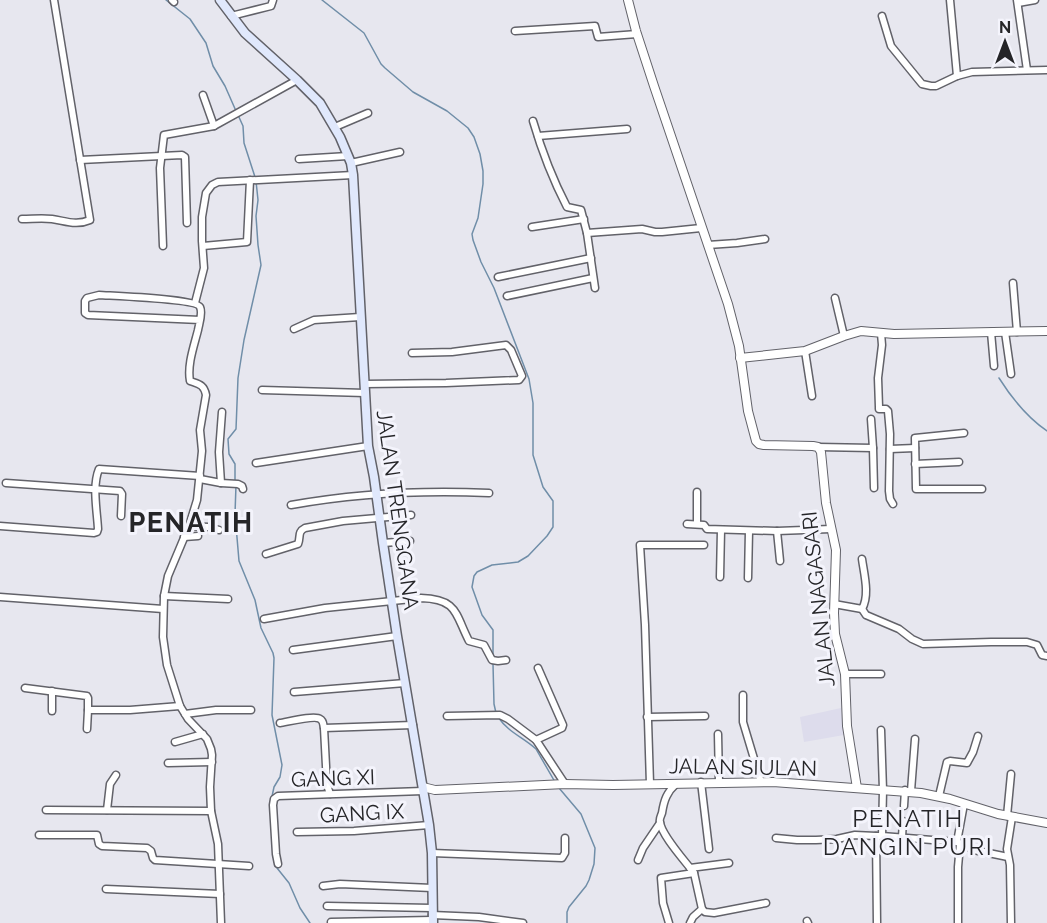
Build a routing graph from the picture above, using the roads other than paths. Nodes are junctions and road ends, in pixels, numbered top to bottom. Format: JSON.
{"nodes":[{"id":1,"x":54,"y":0,"type":"edge"},
{"id":2,"x":220,"y":0,"type":"edge"},
{"id":3,"x":273,"y":0,"type":"edge"},
{"id":4,"x":628,"y":0,"type":"edge"},
{"id":5,"x":950,"y":0,"type":"edge"},
{"id":6,"x":1035,"y":0,"type":"edge"},
{"id":7,"x":1017,"y":2,"type":"edge"},
{"id":8,"x":231,"y":16,"type":"junction"},
{"id":9,"x":882,"y":16,"type":"dead end"},
{"id":10,"x":515,"y":31,"type":"dead end"},
{"id":11,"x":637,"y":34,"type":"junction"},
{"id":12,"x":1047,"y":69,"type":"edge"},
{"id":13,"x":1027,"y":70,"type":"junction"},
{"id":14,"x":957,"y":76,"type":"junction"},
{"id":15,"x":297,"y":80,"type":"junction"},
{"id":16,"x":203,"y":95,"type":"dead end"},
{"id":17,"x":368,"y":113,"type":"dead end"},
{"id":18,"x":533,"y":121,"type":"dead end"},
{"id":19,"x":214,"y":126,"type":"junction"},
{"id":20,"x":335,"y":127,"type":"junction"},
{"id":21,"x":627,"y":129,"type":"dead end"},
{"id":22,"x":537,"y":136,"type":"junction"},
{"id":23,"x":400,"y":152,"type":"dead end"},
{"id":24,"x":161,"y":156,"type":"junction"},
{"id":25,"x":299,"y":159,"type":"dead end"},
{"id":26,"x":349,"y":159,"type":"junction"},
{"id":27,"x":80,"y":160,"type":"junction"},
{"id":28,"x":353,"y":175,"type":"junction"},
{"id":29,"x":250,"y":180,"type":"junction"},
{"id":30,"x":22,"y":219,"type":"dead end"},
{"id":31,"x":584,"y":219,"type":"junction"},
{"id":32,"x":187,"y":223,"type":"dead end"},
{"id":33,"x":532,"y":227,"type":"dead end"},
{"id":34,"x":701,"y":228,"type":"junction"},
{"id":35,"x":587,"y":233,"type":"junction"},
{"id":36,"x":765,"y":239,"type":"dead end"},
{"id":37,"x":708,"y":245,"type":"junction"},
{"id":38,"x":163,"y":246,"type":"dead end"},
{"id":39,"x":203,"y":246,"type":"junction"},
{"id":40,"x":591,"y":258,"type":"junction"},
{"id":41,"x":498,"y":277,"type":"dead end"},
{"id":42,"x":593,"y":278,"type":"junction"},
{"id":43,"x":1013,"y":283,"type":"dead end"},
{"id":44,"x":595,"y":288,"type":"dead end"},
{"id":45,"x":507,"y":296,"type":"dead end"},
{"id":46,"x":834,"y":298,"type":"dead end"},
{"id":47,"x":195,"y":303,"type":"junction"},
{"id":48,"x":360,"y":317,"type":"junction"},
{"id":49,"x":200,"y":320,"type":"junction"},
{"id":50,"x":294,"y":329,"type":"dead end"},
{"id":51,"x":1047,"y":331,"type":"edge"},
{"id":52,"x":991,"y":332,"type":"junction"},
{"id":53,"x":1005,"y":332,"type":"junction"},
{"id":54,"x":1017,"y":332,"type":"junction"},
{"id":55,"x":880,"y":333,"type":"junction"},
{"id":56,"x":844,"y":336,"type":"junction"},
{"id":57,"x":805,"y":351,"type":"junction"},
{"id":58,"x":412,"y":353,"type":"dead end"},
{"id":59,"x":740,"y":358,"type":"junction"},
{"id":60,"x":994,"y":366,"type":"dead end"},
{"id":61,"x":1011,"y":374,"type":"dead end"},
{"id":62,"x":365,"y":389,"type":"junction"},
{"id":63,"x":262,"y":390,"type":"dead end"},
{"id":64,"x":812,"y":396,"type":"dead end"},
{"id":65,"x":222,"y":412,"type":"dead end"},
{"id":66,"x":870,"y":419,"type":"dead end"},
{"id":67,"x":964,"y":433,"type":"dead end"},
{"id":68,"x":368,"y":446,"type":"junction"},
{"id":69,"x":818,"y":447,"type":"junction"},
{"id":70,"x":873,"y":447,"type":"junction"},
{"id":71,"x":915,"y":448,"type":"junction"},
{"id":72,"x":890,"y":449,"type":"junction"},
{"id":73,"x":959,"y":462,"type":"dead end"},
{"id":74,"x":256,"y":463,"type":"dead end"},
{"id":75,"x":915,"y":464,"type":"junction"},
{"id":76,"x":200,"y":478,"type":"junction"},
{"id":77,"x":6,"y":483,"type":"dead end"},
{"id":78,"x":221,"y":483,"type":"junction"},
{"id":79,"x":237,"y":486,"type":"dead end"},
{"id":80,"x":874,"y":488,"type":"dead end"},
{"id":81,"x":96,"y":489,"type":"junction"},
{"id":82,"x":982,"y":489,"type":"dead end"},
{"id":83,"x":697,"y":492,"type":"dead end"},
{"id":84,"x":377,"y":493,"type":"junction"},
{"id":85,"x":489,"y":493,"type":"dead end"},
{"id":86,"x":893,"y":504,"type":"dead end"},
{"id":87,"x":291,"y":505,"type":"dead end"},
{"id":88,"x":411,"y":515,"type":"dead end"},
{"id":89,"x":121,"y":516,"type":"dead end"},
{"id":90,"x":380,"y":518,"type":"junction"},
{"id":91,"x":687,"y":524,"type":"dead end"},
{"id":92,"x":697,"y":524,"type":"junction"},
{"id":93,"x":0,"y":526,"type":"edge"},
{"id":94,"x":189,"y":526,"type":"junction"},
{"id":95,"x":831,"y":529,"type":"junction"},
{"id":96,"x":219,"y":530,"type":"dead end"},
{"id":97,"x":722,"y":530,"type":"junction"},
{"id":98,"x":749,"y":531,"type":"junction"},
{"id":99,"x":777,"y":531,"type":"junction"},
{"id":100,"x":198,"y":536,"type":"dead end"},
{"id":101,"x":184,"y":537,"type":"junction"},
{"id":102,"x":410,"y":541,"type":"dead end"},
{"id":103,"x":383,"y":543,"type":"junction"},
{"id":104,"x":704,"y":545,"type":"dead end"},
{"id":105,"x":266,"y":554,"type":"dead end"},
{"id":106,"x":862,"y":559,"type":"dead end"},
{"id":107,"x":780,"y":561,"type":"dead end"},
{"id":108,"x":720,"y":577,"type":"dead end"},
{"id":109,"x":748,"y":578,"type":"dead end"},
{"id":110,"x":164,"y":596,"type":"junction"},
{"id":111,"x":0,"y":597,"type":"edge"},
{"id":112,"x":228,"y":599,"type":"dead end"},
{"id":113,"x":392,"y":601,"type":"junction"},
{"id":114,"x":834,"y":604,"type":"junction"},
{"id":115,"x":163,"y":609,"type":"junction"},
{"id":116,"x":862,"y":609,"type":"junction"},
{"id":117,"x":264,"y":620,"type":"dead end"},
{"id":118,"x":397,"y":636,"type":"junction"},
{"id":119,"x":293,"y":650,"type":"dead end"},
{"id":120,"x":1047,"y":657,"type":"edge"},
{"id":121,"x":506,"y":660,"type":"dead end"},
{"id":122,"x":538,"y":668,"type":"dead end"},
{"id":123,"x":845,"y":674,"type":"junction"},
{"id":124,"x":880,"y":674,"type":"dead end"},
{"id":125,"x":405,"y":683,"type":"junction"},
{"id":126,"x":25,"y":688,"type":"dead end"},
{"id":127,"x":51,"y":691,"type":"junction"},
{"id":128,"x":294,"y":692,"type":"dead end"},
{"id":129,"x":743,"y":695,"type":"dead end"},
{"id":130,"x":180,"y":706,"type":"junction"},
{"id":131,"x":88,"y":710,"type":"junction"},
{"id":132,"x":251,"y":710,"type":"dead end"},
{"id":133,"x":52,"y":711,"type":"dead end"},
{"id":134,"x":185,"y":714,"type":"junction"},
{"id":135,"x":447,"y":716,"type":"dead end"},
{"id":136,"x":705,"y":716,"type":"dead end"},
{"id":137,"x":647,"y":717,"type":"junction"},
{"id":138,"x":280,"y":723,"type":"dead end"},
{"id":139,"x":413,"y":725,"type":"junction"},
{"id":140,"x":324,"y":728,"type":"junction"},
{"id":141,"x":87,"y":729,"type":"dead end"},
{"id":142,"x":880,"y":730,"type":"dead end"},
{"id":143,"x":203,"y":734,"type":"junction"},
{"id":144,"x":718,"y":734,"type":"dead end"},
{"id":145,"x":978,"y":736,"type":"dead end"},
{"id":146,"x":536,"y":740,"type":"junction"},
{"id":147,"x":915,"y":740,"type":"dead end"},
{"id":148,"x":175,"y":742,"type":"dead end"},
{"id":149,"x":212,"y":762,"type":"junction"},
{"id":150,"x":168,"y":763,"type":"dead end"},
{"id":151,"x":1011,"y":774,"type":"dead end"},
{"id":152,"x":116,"y":775,"type":"dead end"},
{"id":153,"x":702,"y":782,"type":"junction"},
{"id":154,"x":719,"y":782,"type":"junction"},
{"id":155,"x":761,"y":782,"type":"junction"},
{"id":156,"x":560,"y":784,"type":"junction"},
{"id":157,"x":653,"y":784,"type":"junction"},
{"id":158,"x":673,"y":784,"type":"junction"},
{"id":159,"x":857,"y":788,"type":"junction"},
{"id":160,"x":883,"y":790,"type":"junction"},
{"id":161,"x":423,"y":791,"type":"junction"},
{"id":162,"x":908,"y":791,"type":"junction"},
{"id":163,"x":330,"y":794,"type":"junction"},
{"id":164,"x":939,"y":796,"type":"junction"},
{"id":165,"x":964,"y":804,"type":"junction"},
{"id":166,"x":904,"y":806,"type":"dead end"},
{"id":167,"x":46,"y":810,"type":"dead end"},
{"id":168,"x":107,"y":810,"type":"junction"},
{"id":169,"x":211,"y":811,"type":"junction"},
{"id":170,"x":1010,"y":816,"type":"junction"},
{"id":171,"x":903,"y":821,"type":"dead end"},
{"id":172,"x":660,"y":823,"type":"junction"},
{"id":173,"x":1047,"y":823,"type":"edge"},
{"id":174,"x":429,"y":825,"type":"junction"},
{"id":175,"x":297,"y":832,"type":"dead end"},
{"id":176,"x":39,"y":835,"type":"dead end"},
{"id":177,"x":879,"y":836,"type":"junction"},
{"id":178,"x":902,"y":837,"type":"junction"},
{"id":179,"x":565,"y":838,"type":"dead end"},
{"id":180,"x":776,"y":838,"type":"dead end"},
{"id":181,"x":959,"y":843,"type":"junction"},
{"id":182,"x":709,"y":849,"type":"dead end"},
{"id":183,"x":432,"y":853,"type":"junction"},
{"id":184,"x":1008,"y":857,"type":"junction"},
{"id":185,"x":638,"y":860,"type":"dead end"},
{"id":186,"x":729,"y":863,"type":"dead end"},
{"id":187,"x":218,"y":864,"type":"junction"},
{"id":188,"x":278,"y":864,"type":"dead end"},
{"id":189,"x":249,"y":866,"type":"dead end"},
{"id":190,"x":692,"y":870,"type":"junction"},
{"id":191,"x":322,"y":886,"type":"dead end"},
{"id":192,"x":106,"y":888,"type":"dead end"},
{"id":193,"x":432,"y":888,"type":"junction"},
{"id":194,"x":220,"y":894,"type":"junction"},
{"id":195,"x":766,"y":903,"type":"dead end"},
{"id":196,"x":327,"y":906,"type":"dead end"},
{"id":197,"x":702,"y":909,"type":"junction"},
{"id":198,"x":432,"y":916,"type":"edge"},
{"id":199,"x":331,"y":922,"type":"edge"},
{"id":200,"x":349,"y":922,"type":"edge"},
{"id":201,"x":377,"y":922,"type":"edge"},
{"id":202,"x":221,"y":923,"type":"edge"},
{"id":203,"x":522,"y":923,"type":"edge"},
{"id":204,"x":669,"y":923,"type":"edge"},
{"id":205,"x":690,"y":923,"type":"edge"},
{"id":206,"x":877,"y":923,"type":"edge"},
{"id":207,"x":958,"y":923,"type":"edge"},
{"id":208,"x":1011,"y":923,"type":"edge"}],
"edges":[{"from":1,"to":27,"type":"street"},
{"from":2,"to":8,"type":"main road","name":"JALAN TRENGGANA"},
{"from":3,"to":8,"type":"street"},
{"from":4,"to":11,"type":"street"},
{"from":5,"to":14,"type":"street"},
{"from":6,"to":7,"type":"street"},
{"from":7,"to":13,"type":"street"},
{"from":8,"to":15,"type":"main road","name":"JALAN TRENGGANA"},
{"from":9,"to":14,"type":"street"},
{"from":10,"to":11,"type":"street"},
{"from":11,"to":34,"type":"street"},
{"from":12,"to":13,"type":"street"},
{"from":13,"to":14,"type":"street"},
{"from":15,"to":19,"type":"street"},
{"from":15,"to":20,"type":"main road","name":"JALAN TRENGGANA"},
{"from":16,"to":19,"type":"street"},
{"from":17,"to":20,"type":"street"},
{"from":18,"to":22,"type":"street"},
{"from":19,"to":24,"type":"street"},
{"from":20,"to":26,"type":"main road","name":"JALAN TRENGGANA"},
{"from":21,"to":22,"type":"street"},
{"from":22,"to":31,"type":"street"},
{"from":23,"to":26,"type":"street"},
{"from":24,"to":27,"type":"street"},
{"from":24,"to":32,"type":"street"},
{"from":24,"to":38,"type":"street"},
{"from":25,"to":26,"type":"street"},
{"from":26,"to":28,"type":"main road","name":"JALAN TRENGGANA"},
{"from":27,"to":30,"type":"street"},
{"from":28,"to":29,"type":"street"},
{"from":28,"to":48,"type":"main road","name":"JALAN TRENGGANA"},
{"from":29,"to":39,"type":"street"},
{"from":29,"to":39,"type":"street"},
{"from":31,"to":33,"type":"street"},
{"from":31,"to":35,"type":"street"},
{"from":34,"to":35,"type":"street"},
{"from":34,"to":37,"type":"street"},
{"from":35,"to":40,"type":"street"},
{"from":36,"to":37,"type":"street"},
{"from":37,"to":59,"type":"street"},
{"from":39,"to":47,"type":"street"},
{"from":40,"to":41,"type":"street"},
{"from":40,"to":42,"type":"street"},
{"from":42,"to":44,"type":"street"},
{"from":42,"to":45,"type":"street"},
{"from":43,"to":54,"type":"street"},
{"from":46,"to":56,"type":"street"},
{"from":47,"to":49,"type":"street"},
{"from":47,"to":49,"type":"street"},
{"from":48,"to":50,"type":"street"},
{"from":48,"to":62,"type":"main road","name":"JALAN TRENGGANA"},
{"from":49,"to":76,"type":"street"},
{"from":51,"to":54,"type":"street"},
{"from":52,"to":53,"type":"street"},
{"from":52,"to":55,"type":"street"},
{"from":52,"to":60,"type":"street"},
{"from":53,"to":54,"type":"street"},
{"from":53,"to":61,"type":"street"},
{"from":55,"to":56,"type":"street"},
{"from":55,"to":72,"type":"street"},
{"from":56,"to":57,"type":"street"},
{"from":57,"to":59,"type":"street"},
{"from":57,"to":64,"type":"street"},
{"from":58,"to":62,"type":"street"},
{"from":59,"to":69,"type":"street"},
{"from":62,"to":63,"type":"street"},
{"from":62,"to":68,"type":"main road","name":"JALAN TRENGGANA"},
{"from":65,"to":78,"type":"street"},
{"from":66,"to":70,"type":"street"},
{"from":67,"to":71,"type":"street"},
{"from":68,"to":74,"type":"street"},
{"from":68,"to":84,"type":"main road","name":"JALAN TRENGGANA"},
{"from":69,"to":70,"type":"street"},
{"from":69,"to":95,"type":"street","name":"JALAN NAGASARI"},
{"from":70,"to":80,"type":"street"},
{"from":71,"to":72,"type":"street"},
{"from":71,"to":75,"type":"street"},
{"from":72,"to":86,"type":"street"},
{"from":73,"to":75,"type":"street"},
{"from":75,"to":82,"type":"street"},
{"from":76,"to":78,"type":"street"},
{"from":76,"to":81,"type":"street"},
{"from":76,"to":94,"type":"street"},
{"from":77,"to":81,"type":"street"},
{"from":78,"to":79,"type":"street"},
{"from":81,"to":89,"type":"street"},
{"from":81,"to":93,"type":"street"},
{"from":83,"to":92,"type":"street"},
{"from":84,"to":85,"type":"street"},
{"from":84,"to":87,"type":"street"},
{"from":84,"to":90,"type":"main road","name":"JALAN TRENGGANA"},
{"from":88,"to":90,"type":"street"},
{"from":90,"to":103,"type":"main road","name":"JALAN TRENGGANA"},
{"from":90,"to":105,"type":"street"},
{"from":91,"to":92,"type":"street"},
{"from":92,"to":97,"type":"street"},
{"from":94,"to":96,"type":"street"},
{"from":94,"to":101,"type":"street"},
{"from":95,"to":99,"type":"street"},
{"from":95,"to":114,"type":"street","name":"JALAN NAGASARI"},
{"from":97,"to":98,"type":"street"},
{"from":97,"to":108,"type":"street"},
{"from":98,"to":99,"type":"street"},
{"from":98,"to":109,"type":"street"},
{"from":99,"to":107,"type":"street"},
{"from":100,"to":101,"type":"street"},
{"from":101,"to":110,"type":"street"},
{"from":102,"to":103,"type":"street"},
{"from":103,"to":113,"type":"main road","name":"JALAN TRENGGANA"},
{"from":104,"to":137,"type":"street"},
{"from":106,"to":116,"type":"street"},
{"from":110,"to":112,"type":"street"},
{"from":110,"to":115,"type":"street"},
{"from":111,"to":115,"type":"street"},
{"from":113,"to":117,"type":"street"},
{"from":113,"to":118,"type":"main road","name":"JALAN TRENGGANA"},
{"from":113,"to":121,"type":"street"},
{"from":114,"to":116,"type":"street"},
{"from":114,"to":123,"type":"street","name":"JALAN NAGASARI"},
{"from":115,"to":130,"type":"street"},
{"from":116,"to":120,"type":"street"},
{"from":118,"to":119,"type":"street"},
{"from":118,"to":125,"type":"main road","name":"JALAN TRENGGANA"},
{"from":122,"to":146,"type":"street"},
{"from":123,"to":124,"type":"street"},
{"from":123,"to":159,"type":"street","name":"JALAN NAGASARI"},
{"from":125,"to":128,"type":"street"},
{"from":125,"to":139,"type":"main road","name":"JALAN TRENGGANA"},
{"from":126,"to":127,"type":"street"},
{"from":127,"to":131,"type":"street"},
{"from":127,"to":133,"type":"street"},
{"from":129,"to":155,"type":"street"},
{"from":130,"to":131,"type":"street"},
{"from":130,"to":134,"type":"street"},
{"from":131,"to":141,"type":"street"},
{"from":132,"to":134,"type":"street"},
{"from":134,"to":143,"type":"street"},
{"from":135,"to":146,"type":"street"},
{"from":136,"to":137,"type":"street"},
{"from":137,"to":157,"type":"street"},
{"from":138,"to":140,"type":"street"},
{"from":139,"to":140,"type":"street"},
{"from":139,"to":161,"type":"main road","name":"JALAN TRENGGANA"},
{"from":140,"to":163,"type":"street"},
{"from":142,"to":160,"type":"street"},
{"from":143,"to":148,"type":"street"},
{"from":143,"to":149,"type":"street"},
{"from":144,"to":154,"type":"street"},
{"from":145,"to":164,"type":"street"},
{"from":146,"to":156,"type":"street"},
{"from":147,"to":162,"type":"street"},
{"from":149,"to":150,"type":"street"},
{"from":149,"to":169,"type":"street"},
{"from":151,"to":170,"type":"street"},
{"from":152,"to":168,"type":"street"},
{"from":153,"to":154,"type":"street","name":"JALAN SIULAN"},
{"from":153,"to":158,"type":"street","name":"JALAN SIULAN"},
{"from":153,"to":182,"type":"street"},
{"from":154,"to":155,"type":"street","name":"JALAN SIULAN"},
{"from":155,"to":159,"type":"street","name":"JALAN SIULAN"},
{"from":156,"to":157,"type":"street","name":"JALAN SIULAN"},
{"from":156,"to":161,"type":"street","name":"JALAN SIULAN"},
{"from":157,"to":158,"type":"street","name":"JALAN SIULAN"},
{"from":158,"to":172,"type":"street"},
{"from":159,"to":160,"type":"street","name":"JALAN SIULAN"},
{"from":160,"to":162,"type":"street","name":"JALAN SIULAN"},
{"from":160,"to":177,"type":"street"},
{"from":161,"to":163,"type":"street","name":"GANG XI"},
{"from":161,"to":174,"type":"main road","name":"JALAN TRENGGANA"},
{"from":162,"to":164,"type":"street","name":"JALAN SIULAN"},
{"from":162,"to":166,"type":"street"},
{"from":163,"to":188,"type":"street","name":"GANG XI"},
{"from":164,"to":165,"type":"street","name":"JALAN SIULAN"},
{"from":165,"to":170,"type":"street","name":"JALAN SIULAN"},
{"from":165,"to":181,"type":"street"},
{"from":167,"to":168,"type":"street"},
{"from":168,"to":169,"type":"street"},
{"from":169,"to":187,"type":"street"},
{"from":170,"to":173,"type":"street","name":"JALAN SIULAN"},
{"from":170,"to":184,"type":"street"},
{"from":171,"to":178,"type":"street"},
{"from":172,"to":185,"type":"street"},
{"from":172,"to":190,"type":"street"},
{"from":174,"to":175,"type":"street","name":"GANG IX"},
{"from":174,"to":183,"type":"main road","name":"JALAN TRENGGANA"},
{"from":176,"to":187,"type":"street"},
{"from":177,"to":178,"type":"street"},
{"from":177,"to":180,"type":"street"},
{"from":177,"to":206,"type":"street"},
{"from":178,"to":181,"type":"street"},
{"from":179,"to":183,"type":"street"},
{"from":181,"to":184,"type":"street"},
{"from":181,"to":207,"type":"street"},
{"from":183,"to":193,"type":"main road","name":"JALAN TRENGGANA"},
{"from":184,"to":208,"type":"street"},
{"from":186,"to":190,"type":"street"},
{"from":187,"to":189,"type":"street"},
{"from":187,"to":194,"type":"street"},
{"from":190,"to":197,"type":"street"},
{"from":190,"to":204,"type":"street"},
{"from":191,"to":193,"type":"street"},
{"from":192,"to":194,"type":"street"},
{"from":193,"to":198,"type":"main road","name":"JALAN TRENGGANA"},
{"from":194,"to":202,"type":"street"},
{"from":195,"to":197,"type":"street"},
{"from":196,"to":198,"type":"street"},
{"from":197,"to":205,"type":"street"},
{"from":198,"to":201,"type":"street"},
{"from":198,"to":203,"type":"street"},
{"from":199,"to":200,"type":"street"},
{"from":200,"to":201,"type":"street"}]}
